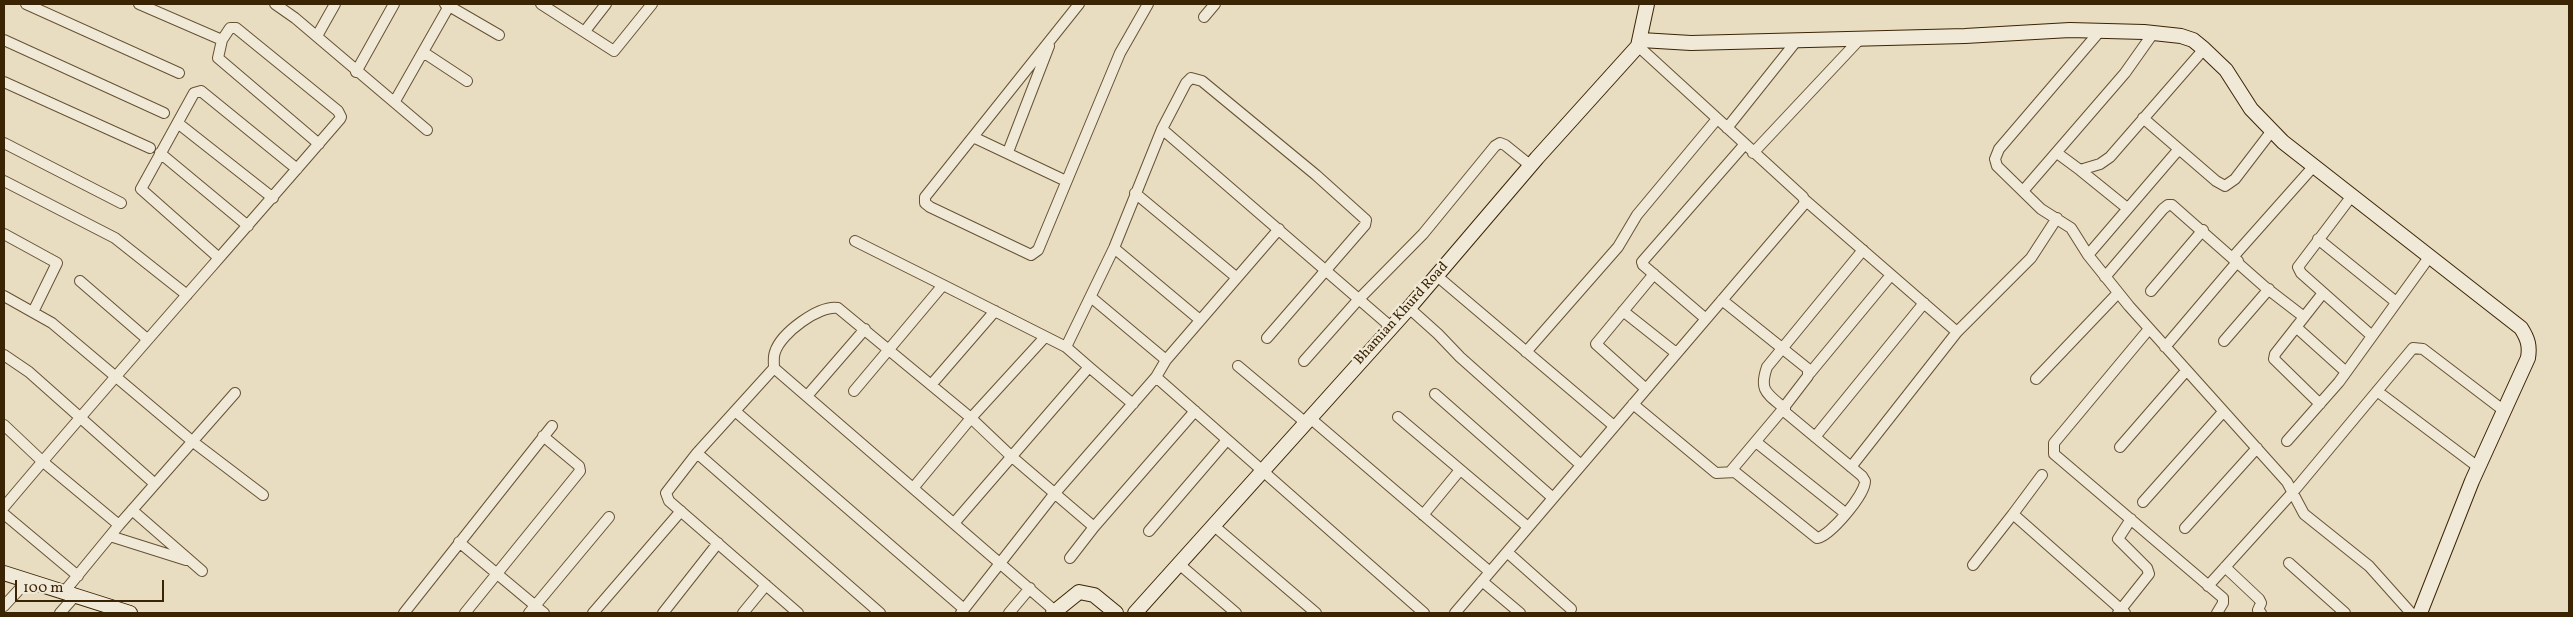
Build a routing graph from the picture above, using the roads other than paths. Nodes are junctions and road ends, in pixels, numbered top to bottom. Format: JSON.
{"nodes":[{"id":1,"x":26,"y":4,"type":"edge"},
{"id":2,"x":139,"y":4,"type":"edge"},
{"id":3,"x":277,"y":4,"type":"edge"},
{"id":4,"x":335,"y":4,"type":"edge"},
{"id":5,"x":394,"y":4,"type":"edge"},
{"id":6,"x":544,"y":4,"type":"edge"},
{"id":7,"x":606,"y":4,"type":"edge"},
{"id":8,"x":652,"y":4,"type":"edge"},
{"id":9,"x":1079,"y":4,"type":"edge"},
{"id":10,"x":1215,"y":4,"type":"edge"},
{"id":11,"x":1647,"y":4,"type":"edge"},
{"id":12,"x":447,"y":5,"type":"edge"},
{"id":13,"x":1144,"y":5,"type":"edge"},
{"id":14,"x":1204,"y":17,"type":"dead end"},
{"id":15,"x":585,"y":31,"type":"junction"},
{"id":16,"x":2100,"y":31,"type":"junction"},
{"id":17,"x":2154,"y":32,"type":"junction"},
{"id":18,"x":499,"y":35,"type":"dead end"},
{"id":19,"x":317,"y":36,"type":"junction"},
{"id":20,"x":1052,"y":38,"type":"junction"},
{"id":21,"x":1798,"y":39,"type":"junction"},
{"id":22,"x":1860,"y":39,"type":"junction"},
{"id":23,"x":4,"y":40,"type":"edge"},
{"id":24,"x":222,"y":40,"type":"junction"},
{"id":25,"x":1640,"y":43,"type":"junction"},
{"id":26,"x":2204,"y":49,"type":"junction"},
{"id":27,"x":423,"y":52,"type":"junction"},
{"id":28,"x":179,"y":72,"type":"dead end"},
{"id":29,"x":356,"y":72,"type":"junction"},
{"id":30,"x":468,"y":81,"type":"dead end"},
{"id":31,"x":4,"y":82,"type":"edge"},
{"id":32,"x":395,"y":101,"type":"junction"},
{"id":33,"x":164,"y":113,"type":"dead end"},
{"id":34,"x":2144,"y":118,"type":"junction"},
{"id":35,"x":1717,"y":119,"type":"junction"},
{"id":36,"x":179,"y":124,"type":"junction"},
{"id":37,"x":1727,"y":128,"type":"junction"},
{"id":38,"x":1162,"y":129,"type":"junction"},
{"id":39,"x":427,"y":130,"type":"dead end"},
{"id":40,"x":2271,"y":132,"type":"junction"},
{"id":41,"x":973,"y":136,"type":"junction"},
{"id":42,"x":4,"y":143,"type":"edge"},
{"id":43,"x":319,"y":144,"type":"junction"},
{"id":44,"x":1744,"y":144,"type":"junction"},
{"id":45,"x":150,"y":148,"type":"dead end"},
{"id":46,"x":2179,"y":149,"type":"junction"},
{"id":47,"x":1008,"y":152,"type":"junction"},
{"id":48,"x":160,"y":153,"type":"junction"},
{"id":49,"x":1753,"y":153,"type":"junction"},
{"id":50,"x":2057,"y":153,"type":"junction"},
{"id":51,"x":1530,"y":166,"type":"junction"},
{"id":52,"x":2313,"y":167,"type":"junction"},
{"id":53,"x":297,"y":169,"type":"junction"},
{"id":54,"x":2080,"y":170,"type":"junction"},
{"id":55,"x":4,"y":181,"type":"edge"},
{"id":56,"x":1066,"y":181,"type":"junction"},
{"id":57,"x":2023,"y":191,"type":"junction"},
{"id":58,"x":1135,"y":193,"type":"junction"},
{"id":59,"x":2351,"y":197,"type":"junction"},
{"id":60,"x":273,"y":198,"type":"junction"},
{"id":61,"x":1805,"y":200,"type":"junction"},
{"id":62,"x":121,"y":202,"type":"dead end"},
{"id":63,"x":2127,"y":208,"type":"junction"},
{"id":64,"x":2057,"y":218,"type":"junction"},
{"id":65,"x":248,"y":226,"type":"junction"},
{"id":66,"x":1278,"y":229,"type":"junction"},
{"id":67,"x":2203,"y":230,"type":"junction"},
{"id":68,"x":4,"y":234,"type":"edge"},
{"id":69,"x":2318,"y":239,"type":"junction"},
{"id":70,"x":855,"y":241,"type":"dead end"},
{"id":71,"x":1114,"y":248,"type":"junction"},
{"id":72,"x":1863,"y":250,"type":"junction"},
{"id":73,"x":2088,"y":255,"type":"junction"},
{"id":74,"x":2430,"y":256,"type":"junction"},
{"id":75,"x":220,"y":258,"type":"junction"},
{"id":76,"x":2236,"y":259,"type":"junction"},
{"id":77,"x":1325,"y":270,"type":"junction"},
{"id":78,"x":1654,"y":274,"type":"junction"},
{"id":79,"x":1891,"y":275,"type":"junction"},
{"id":80,"x":1437,"y":276,"type":"junction"},
{"id":81,"x":2105,"y":276,"type":"junction"},
{"id":82,"x":1236,"y":277,"type":"junction"},
{"id":83,"x":80,"y":281,"type":"dead end"},
{"id":84,"x":943,"y":285,"type":"junction"},
{"id":85,"x":2269,"y":290,"type":"junction"},
{"id":86,"x":2151,"y":291,"type":"dead end"},
{"id":87,"x":2118,"y":293,"type":"junction"},
{"id":88,"x":2324,"y":293,"type":"junction"},
{"id":89,"x":187,"y":295,"type":"junction"},
{"id":90,"x":4,"y":296,"type":"edge"},
{"id":91,"x":1092,"y":298,"type":"junction"},
{"id":92,"x":1358,"y":300,"type":"junction"},
{"id":93,"x":1722,"y":300,"type":"junction"},
{"id":94,"x":2396,"y":302,"type":"junction"},
{"id":95,"x":1924,"y":303,"type":"junction"},
{"id":96,"x":1409,"y":308,"type":"junction"},
{"id":97,"x":1622,"y":310,"type":"junction"},
{"id":98,"x":995,"y":311,"type":"junction"},
{"id":99,"x":33,"y":312,"type":"junction"},
{"id":100,"x":2304,"y":317,"type":"junction"},
{"id":101,"x":1706,"y":319,"type":"junction"},
{"id":102,"x":1200,"y":320,"type":"junction"},
{"id":103,"x":2296,"y":327,"type":"junction"},
{"id":104,"x":1390,"y":328,"type":"junction"},
{"id":105,"x":864,"y":329,"type":"junction"},
{"id":106,"x":2149,"y":329,"type":"junction"},
{"id":107,"x":1957,"y":332,"type":"junction"},
{"id":108,"x":2372,"y":336,"type":"junction"},
{"id":109,"x":1045,"y":337,"type":"junction"},
{"id":110,"x":1267,"y":338,"type":"dead end"},
{"id":111,"x":147,"y":339,"type":"junction"},
{"id":112,"x":2224,"y":341,"type":"dead end"},
{"id":113,"x":1066,"y":347,"type":"junction"},
{"id":114,"x":2165,"y":347,"type":"junction"},
{"id":115,"x":1781,"y":348,"type":"junction"},
{"id":116,"x":890,"y":351,"type":"junction"},
{"id":117,"x":1526,"y":352,"type":"junction"},
{"id":118,"x":1676,"y":353,"type":"junction"},
{"id":119,"x":4,"y":355,"type":"edge"},
{"id":120,"x":1166,"y":360,"type":"junction"},
{"id":121,"x":1304,"y":361,"type":"dead end"},
{"id":122,"x":1238,"y":366,"type":"dead end"},
{"id":123,"x":1089,"y":367,"type":"junction"},
{"id":124,"x":774,"y":368,"type":"junction"},
{"id":125,"x":2186,"y":371,"type":"junction"},
{"id":126,"x":2346,"y":372,"type":"junction"},
{"id":127,"x":1810,"y":373,"type":"junction"},
{"id":128,"x":115,"y":377,"type":"junction"},
{"id":129,"x":1156,"y":377,"type":"junction"},
{"id":130,"x":2036,"y":379,"type":"dead end"},
{"id":131,"x":931,"y":385,"type":"junction"},
{"id":132,"x":1646,"y":389,"type":"junction"},
{"id":133,"x":854,"y":391,"type":"dead end"},
{"id":134,"x":2377,"y":391,"type":"junction"},
{"id":135,"x":235,"y":393,"type":"dead end"},
{"id":136,"x":1435,"y":394,"type":"dead end"},
{"id":137,"x":807,"y":396,"type":"junction"},
{"id":138,"x":1133,"y":404,"type":"junction"},
{"id":139,"x":1632,"y":404,"type":"junction"},
{"id":140,"x":2320,"y":404,"type":"junction"},
{"id":141,"x":1784,"y":408,"type":"junction"},
{"id":142,"x":2503,"y":410,"type":"junction"},
{"id":143,"x":735,"y":411,"type":"junction"},
{"id":144,"x":1195,"y":411,"type":"junction"},
{"id":145,"x":2223,"y":412,"type":"junction"},
{"id":146,"x":81,"y":416,"type":"junction"},
{"id":147,"x":1398,"y":417,"type":"dead end"},
{"id":148,"x":971,"y":418,"type":"junction"},
{"id":149,"x":1308,"y":420,"type":"junction"},
{"id":150,"x":4,"y":425,"type":"edge"},
{"id":151,"x":552,"y":426,"type":"dead end"},
{"id":152,"x":1614,"y":426,"type":"junction"},
{"id":153,"x":543,"y":436,"type":"junction"},
{"id":154,"x":1815,"y":437,"type":"junction"},
{"id":155,"x":1227,"y":440,"type":"junction"},
{"id":156,"x":192,"y":441,"type":"junction"},
{"id":157,"x":2287,"y":441,"type":"dead end"},
{"id":158,"x":1756,"y":442,"type":"junction"},
{"id":159,"x":2120,"y":447,"type":"dead end"},
{"id":160,"x":2256,"y":448,"type":"junction"},
{"id":161,"x":698,"y":453,"type":"junction"},
{"id":162,"x":1011,"y":456,"type":"junction"},
{"id":163,"x":42,"y":461,"type":"junction"},
{"id":164,"x":1581,"y":465,"type":"junction"},
{"id":165,"x":1851,"y":467,"type":"junction"},
{"id":166,"x":2478,"y":467,"type":"junction"},
{"id":167,"x":1460,"y":470,"type":"junction"},
{"id":168,"x":1262,"y":471,"type":"junction"},
{"id":169,"x":1730,"y":472,"type":"junction"},
{"id":170,"x":2042,"y":475,"type":"dead end"},
{"id":171,"x":155,"y":484,"type":"junction"},
{"id":172,"x":914,"y":487,"type":"junction"},
{"id":173,"x":2293,"y":492,"type":"junction"},
{"id":174,"x":1056,"y":493,"type":"junction"},
{"id":175,"x":263,"y":496,"type":"dead end"},
{"id":176,"x":1552,"y":498,"type":"junction"},
{"id":177,"x":2143,"y":502,"type":"dead end"},
{"id":178,"x":4,"y":507,"type":"edge"},
{"id":179,"x":132,"y":510,"type":"junction"},
{"id":180,"x":681,"y":511,"type":"junction"},
{"id":181,"x":1845,"y":513,"type":"junction"},
{"id":182,"x":4,"y":514,"type":"edge"},
{"id":183,"x":2013,"y":514,"type":"junction"},
{"id":184,"x":1423,"y":515,"type":"junction"},
{"id":185,"x":609,"y":517,"type":"dead end"},
{"id":186,"x":2131,"y":519,"type":"junction"},
{"id":187,"x":955,"y":522,"type":"junction"},
{"id":188,"x":1213,"y":524,"type":"junction"},
{"id":189,"x":119,"y":525,"type":"junction"},
{"id":190,"x":1094,"y":526,"type":"junction"},
{"id":191,"x":1528,"y":527,"type":"junction"},
{"id":192,"x":2185,"y":528,"type":"dead end"},
{"id":193,"x":1149,"y":530,"type":"dead end"},
{"id":194,"x":110,"y":536,"type":"junction"},
{"id":195,"x":459,"y":542,"type":"junction"},
{"id":196,"x":718,"y":543,"type":"junction"},
{"id":197,"x":1506,"y":552,"type":"junction"},
{"id":198,"x":1070,"y":558,"type":"dead end"},
{"id":199,"x":191,"y":561,"type":"junction"},
{"id":200,"x":1002,"y":563,"type":"junction"},
{"id":201,"x":2289,"y":563,"type":"dead end"},
{"id":202,"x":1179,"y":564,"type":"junction"},
{"id":203,"x":1973,"y":565,"type":"dead end"},
{"id":204,"x":2225,"y":567,"type":"junction"},
{"id":205,"x":202,"y":571,"type":"dead end"},
{"id":206,"x":1490,"y":572,"type":"junction"},
{"id":207,"x":4,"y":573,"type":"edge"},
{"id":208,"x":496,"y":573,"type":"junction"},
{"id":209,"x":78,"y":576,"type":"junction"},
{"id":210,"x":27,"y":581,"type":"junction"},
{"id":211,"x":1482,"y":581,"type":"junction"},
{"id":212,"x":766,"y":586,"type":"junction"},
{"id":213,"x":2208,"y":586,"type":"junction"},
{"id":214,"x":1030,"y":588,"type":"junction"},
{"id":215,"x":70,"y":594,"type":"junction"},
{"id":216,"x":4,"y":606,"type":"edge"},
{"id":217,"x":1571,"y":609,"type":"dead end"},
{"id":218,"x":532,"y":610,"type":"edge"},
{"id":219,"x":962,"y":611,"type":"edge"},
{"id":220,"x":1054,"y":612,"type":"edge"},
{"id":221,"x":2121,"y":612,"type":"edge"},
{"id":222,"x":60,"y":613,"type":"edge"},
{"id":223,"x":130,"y":613,"type":"edge"},
{"id":224,"x":404,"y":613,"type":"edge"},
{"id":225,"x":465,"y":613,"type":"edge"},
{"id":226,"x":544,"y":613,"type":"edge"},
{"id":227,"x":593,"y":613,"type":"edge"},
{"id":228,"x":663,"y":613,"type":"edge"},
{"id":229,"x":743,"y":613,"type":"edge"},
{"id":230,"x":798,"y":613,"type":"edge"},
{"id":231,"x":880,"y":613,"type":"edge"},
{"id":232,"x":1009,"y":613,"type":"edge"},
{"id":233,"x":1116,"y":613,"type":"edge"},
{"id":234,"x":1135,"y":613,"type":"edge"},
{"id":235,"x":1236,"y":613,"type":"edge"},
{"id":236,"x":1316,"y":613,"type":"edge"},
{"id":237,"x":1424,"y":613,"type":"edge"},
{"id":238,"x":1455,"y":613,"type":"edge"},
{"id":239,"x":1520,"y":613,"type":"edge"},
{"id":240,"x":2217,"y":613,"type":"edge"},
{"id":241,"x":2261,"y":613,"type":"edge"},
{"id":242,"x":2345,"y":613,"type":"edge"},
{"id":243,"x":2411,"y":613,"type":"edge"},
{"id":244,"x":2420,"y":613,"type":"edge"}],
"edges":[{"from":1,"to":28,"type":"street"},
{"from":2,"to":24,"type":"street"},
{"from":3,"to":19,"type":"street"},
{"from":4,"to":19,"type":"street"},
{"from":5,"to":29,"type":"street"},
{"from":6,"to":15,"type":"street"},
{"from":7,"to":15,"type":"street"},
{"from":8,"to":15,"type":"street"},
{"from":9,"to":20,"type":"street"},
{"from":10,"to":14,"type":"street"},
{"from":11,"to":25,"type":"street"},
{"from":12,"to":18,"type":"street"},
{"from":12,"to":27,"type":"street"},
{"from":13,"to":56,"type":"street"},
{"from":16,"to":17,"type":"street"},
{"from":16,"to":22,"type":"street"},
{"from":16,"to":57,"type":"street"},
{"from":17,"to":26,"type":"street"},
{"from":17,"to":50,"type":"street"},
{"from":19,"to":29,"type":"street"},
{"from":20,"to":41,"type":"street"},
{"from":20,"to":47,"type":"street"},
{"from":21,"to":22,"type":"street"},
{"from":21,"to":25,"type":"street"},
{"from":21,"to":37,"type":"street"},
{"from":22,"to":49,"type":"street"},
{"from":23,"to":33,"type":"street"},
{"from":24,"to":43,"type":"street"},
{"from":24,"to":43,"type":"street"},
{"from":25,"to":35,"type":"street"},
{"from":25,"to":51,"type":"street","name":"Bhamian Khurd Road"},
{"from":26,"to":34,"type":"street"},
{"from":26,"to":40,"type":"street"},
{"from":27,"to":30,"type":"street"},
{"from":27,"to":32,"type":"street"},
{"from":29,"to":32,"type":"street"},
{"from":31,"to":45,"type":"street"},
{"from":32,"to":39,"type":"street"},
{"from":34,"to":46,"type":"street"},
{"from":34,"to":54,"type":"street"},
{"from":35,"to":37,"type":"street"},
{"from":35,"to":117,"type":"street"},
{"from":36,"to":48,"type":"street"},
{"from":36,"to":53,"type":"street"},
{"from":36,"to":60,"type":"street"},
{"from":37,"to":44,"type":"street"},
{"from":38,"to":58,"type":"street"},
{"from":38,"to":66,"type":"street"},
{"from":38,"to":77,"type":"street"},
{"from":40,"to":46,"type":"street"},
{"from":40,"to":52,"type":"street"},
{"from":41,"to":47,"type":"street"},
{"from":41,"to":56,"type":"street"},
{"from":42,"to":62,"type":"street"},
{"from":43,"to":53,"type":"street"},
{"from":44,"to":49,"type":"street"},
{"from":44,"to":78,"type":"street"},
{"from":46,"to":63,"type":"street"},
{"from":47,"to":56,"type":"street"},
{"from":48,"to":65,"type":"street"},
{"from":48,"to":75,"type":"street"},
{"from":49,"to":61,"type":"street"},
{"from":50,"to":54,"type":"street"},
{"from":50,"to":57,"type":"street"},
{"from":51,"to":80,"type":"street","name":"Bhamian Khurd Road"},
{"from":51,"to":92,"type":"street"},
{"from":52,"to":59,"type":"street"},
{"from":52,"to":76,"type":"street"},
{"from":53,"to":60,"type":"street"},
{"from":54,"to":63,"type":"street"},
{"from":55,"to":89,"type":"street"},
{"from":57,"to":64,"type":"street"},
{"from":58,"to":71,"type":"street"},
{"from":58,"to":82,"type":"street"},
{"from":59,"to":69,"type":"street"},
{"from":59,"to":74,"type":"street"},
{"from":60,"to":65,"type":"street"},
{"from":61,"to":72,"type":"street"},
{"from":61,"to":93,"type":"street"},
{"from":63,"to":73,"type":"street"},
{"from":64,"to":73,"type":"street"},
{"from":64,"to":107,"type":"street"},
{"from":65,"to":75,"type":"street"},
{"from":66,"to":77,"type":"street"},
{"from":66,"to":82,"type":"street"},
{"from":67,"to":76,"type":"street"},
{"from":67,"to":81,"type":"street"},
{"from":67,"to":86,"type":"street"},
{"from":68,"to":99,"type":"street"},
{"from":69,"to":88,"type":"street"},
{"from":69,"to":94,"type":"street"},
{"from":70,"to":84,"type":"street"},
{"from":71,"to":91,"type":"street"},
{"from":71,"to":102,"type":"street"},
{"from":72,"to":79,"type":"street"},
{"from":72,"to":115,"type":"street"},
{"from":73,"to":81,"type":"street"},
{"from":74,"to":94,"type":"street"},
{"from":74,"to":142,"type":"street"},
{"from":75,"to":89,"type":"street"},
{"from":76,"to":85,"type":"street"},
{"from":76,"to":114,"type":"street"},
{"from":77,"to":92,"type":"street"},
{"from":77,"to":110,"type":"street"},
{"from":78,"to":97,"type":"street"},
{"from":78,"to":101,"type":"street"},
{"from":79,"to":95,"type":"street"},
{"from":79,"to":127,"type":"street"},
{"from":80,"to":96,"type":"street","name":"Bhamian Khurd Road"},
{"from":80,"to":117,"type":"street"},
{"from":81,"to":87,"type":"street"},
{"from":82,"to":102,"type":"street"},
{"from":83,"to":111,"type":"street"},
{"from":84,"to":98,"type":"street"},
{"from":84,"to":116,"type":"street"},
{"from":85,"to":100,"type":"street"},
{"from":85,"to":112,"type":"street"},
{"from":87,"to":106,"type":"street"},
{"from":87,"to":130,"type":"street"},
{"from":88,"to":100,"type":"street"},
{"from":88,"to":108,"type":"street"},
{"from":89,"to":111,"type":"street"},
{"from":90,"to":99,"type":"street"},
{"from":91,"to":113,"type":"street"},
{"from":91,"to":120,"type":"street"},
{"from":92,"to":104,"type":"street"},
{"from":92,"to":121,"type":"street"},
{"from":93,"to":101,"type":"street"},
{"from":93,"to":115,"type":"street"},
{"from":94,"to":108,"type":"street"},
{"from":95,"to":107,"type":"street"},
{"from":95,"to":154,"type":"street"},
{"from":96,"to":104,"type":"street","name":"Bhamian Khurd Road"},
{"from":96,"to":164,"type":"street"},
{"from":97,"to":118,"type":"street"},
{"from":97,"to":132,"type":"street"},
{"from":98,"to":109,"type":"street"},
{"from":98,"to":131,"type":"street"},
{"from":99,"to":128,"type":"street"},
{"from":100,"to":103,"type":"street"},
{"from":101,"to":118,"type":"street"},
{"from":102,"to":120,"type":"street"},
{"from":103,"to":126,"type":"street"},
{"from":103,"to":140,"type":"street"},
{"from":104,"to":149,"type":"street","name":"Bhamian Khurd Road"},
{"from":105,"to":116,"type":"street"},
{"from":105,"to":124,"type":"street"},
{"from":105,"to":137,"type":"street"},
{"from":106,"to":114,"type":"street"},
{"from":106,"to":186,"type":"street"},
{"from":107,"to":165,"type":"street"},
{"from":108,"to":126,"type":"street"},
{"from":109,"to":113,"type":"street"},
{"from":109,"to":148,"type":"street"},
{"from":111,"to":128,"type":"street"},
{"from":113,"to":123,"type":"street"},
{"from":114,"to":125,"type":"street"},
{"from":115,"to":127,"type":"street"},
{"from":115,"to":141,"type":"street"},
{"from":116,"to":131,"type":"street"},
{"from":116,"to":133,"type":"street"},
{"from":117,"to":152,"type":"street"},
{"from":118,"to":132,"type":"street"},
{"from":119,"to":146,"type":"street"},
{"from":120,"to":129,"type":"street"},
{"from":122,"to":149,"type":"street"},
{"from":123,"to":138,"type":"street"},
{"from":123,"to":162,"type":"street"},
{"from":124,"to":137,"type":"street"},
{"from":124,"to":143,"type":"street"},
{"from":125,"to":145,"type":"street"},
{"from":125,"to":159,"type":"street"},
{"from":126,"to":140,"type":"street"},
{"from":127,"to":141,"type":"street"},
{"from":128,"to":146,"type":"street"},
{"from":128,"to":156,"type":"street"},
{"from":129,"to":138,"type":"street"},
{"from":129,"to":144,"type":"street"},
{"from":131,"to":148,"type":"street"},
{"from":132,"to":139,"type":"street"},
{"from":134,"to":142,"type":"street"},
{"from":134,"to":166,"type":"street"},
{"from":134,"to":173,"type":"street"},
{"from":135,"to":156,"type":"street"},
{"from":136,"to":176,"type":"street"},
{"from":137,"to":172,"type":"street"},
{"from":138,"to":174,"type":"street"},
{"from":139,"to":152,"type":"street"},
{"from":139,"to":169,"type":"street"},
{"from":140,"to":157,"type":"street"},
{"from":141,"to":154,"type":"street"},
{"from":141,"to":158,"type":"street"},
{"from":142,"to":166,"type":"street"},
{"from":143,"to":161,"type":"street"},
{"from":143,"to":219,"type":"street"},
{"from":144,"to":155,"type":"street"},
{"from":144,"to":190,"type":"street"},
{"from":145,"to":160,"type":"street"},
{"from":145,"to":177,"type":"street"},
{"from":146,"to":163,"type":"street"},
{"from":146,"to":171,"type":"street"},
{"from":147,"to":167,"type":"street"},
{"from":148,"to":162,"type":"street"},
{"from":148,"to":172,"type":"street"},
{"from":149,"to":168,"type":"street","name":"Bhamian Khurd Road"},
{"from":149,"to":184,"type":"street"},
{"from":150,"to":163,"type":"street"},
{"from":151,"to":153,"type":"street"},
{"from":152,"to":164,"type":"street"},
{"from":153,"to":195,"type":"street"},
{"from":153,"to":208,"type":"street"},
{"from":154,"to":165,"type":"street"},
{"from":155,"to":168,"type":"street"},
{"from":155,"to":193,"type":"street"},
{"from":156,"to":171,"type":"street"},
{"from":156,"to":175,"type":"street"},
{"from":158,"to":169,"type":"street"},
{"from":158,"to":181,"type":"street"},
{"from":160,"to":173,"type":"street"},
{"from":160,"to":192,"type":"street"},
{"from":161,"to":180,"type":"street"},
{"from":161,"to":231,"type":"street"},
{"from":162,"to":174,"type":"street"},
{"from":162,"to":187,"type":"street"},
{"from":163,"to":178,"type":"street"},
{"from":163,"to":189,"type":"street"},
{"from":164,"to":176,"type":"street"},
{"from":165,"to":181,"type":"street"},
{"from":166,"to":244,"type":"street"},
{"from":167,"to":184,"type":"street"},
{"from":167,"to":191,"type":"street"},
{"from":168,"to":188,"type":"street","name":"Bhamian Khurd Road"},
{"from":168,"to":237,"type":"street"},
{"from":169,"to":181,"type":"street"},
{"from":170,"to":183,"type":"street"},
{"from":171,"to":179,"type":"street"},
{"from":172,"to":187,"type":"street"},
{"from":173,"to":204,"type":"street"},
{"from":173,"to":243,"type":"street"},
{"from":174,"to":190,"type":"street"},
{"from":174,"to":200,"type":"street"},
{"from":176,"to":191,"type":"street"},
{"from":179,"to":189,"type":"street"},
{"from":179,"to":199,"type":"street"},
{"from":180,"to":196,"type":"street"},
{"from":180,"to":227,"type":"street"},
{"from":182,"to":209,"type":"street"},
{"from":183,"to":203,"type":"street"},
{"from":183,"to":221,"type":"street"},
{"from":184,"to":206,"type":"street"},
{"from":185,"to":218,"type":"street"},
{"from":186,"to":213,"type":"street"},
{"from":186,"to":221,"type":"street"},
{"from":187,"to":200,"type":"street"},
{"from":188,"to":202,"type":"street","name":"Bhamian Khurd Road"},
{"from":188,"to":236,"type":"street"},
{"from":189,"to":194,"type":"street"},
{"from":190,"to":198,"type":"street"},
{"from":191,"to":197,"type":"street"},
{"from":194,"to":199,"type":"street"},
{"from":194,"to":209,"type":"street"},
{"from":195,"to":208,"type":"street"},
{"from":195,"to":224,"type":"street"},
{"from":196,"to":212,"type":"street"},
{"from":196,"to":228,"type":"street"},
{"from":197,"to":206,"type":"street"},
{"from":197,"to":217,"type":"street"},
{"from":199,"to":205,"type":"street"},
{"from":200,"to":214,"type":"street"},
{"from":200,"to":219,"type":"street"},
{"from":201,"to":242,"type":"street"},
{"from":202,"to":234,"type":"street","name":"Bhamian Khurd Road"},
{"from":202,"to":235,"type":"street"},
{"from":204,"to":213,"type":"street"},
{"from":204,"to":241,"type":"street"},
{"from":206,"to":211,"type":"street"},
{"from":207,"to":210,"type":"street"},
{"from":208,"to":218,"type":"street"},
{"from":208,"to":225,"type":"street"},
{"from":209,"to":215,"type":"street"},
{"from":210,"to":215,"type":"street"},
{"from":210,"to":216,"type":"street"},
{"from":211,"to":238,"type":"street"},
{"from":211,"to":239,"type":"street"},
{"from":212,"to":229,"type":"street"},
{"from":212,"to":230,"type":"street"},
{"from":213,"to":240,"type":"street"},
{"from":214,"to":220,"type":"street"},
{"from":214,"to":232,"type":"street"},
{"from":215,"to":222,"type":"street"},
{"from":215,"to":223,"type":"street"},
{"from":218,"to":226,"type":"street"},
{"from":220,"to":233,"type":"street"}]}
